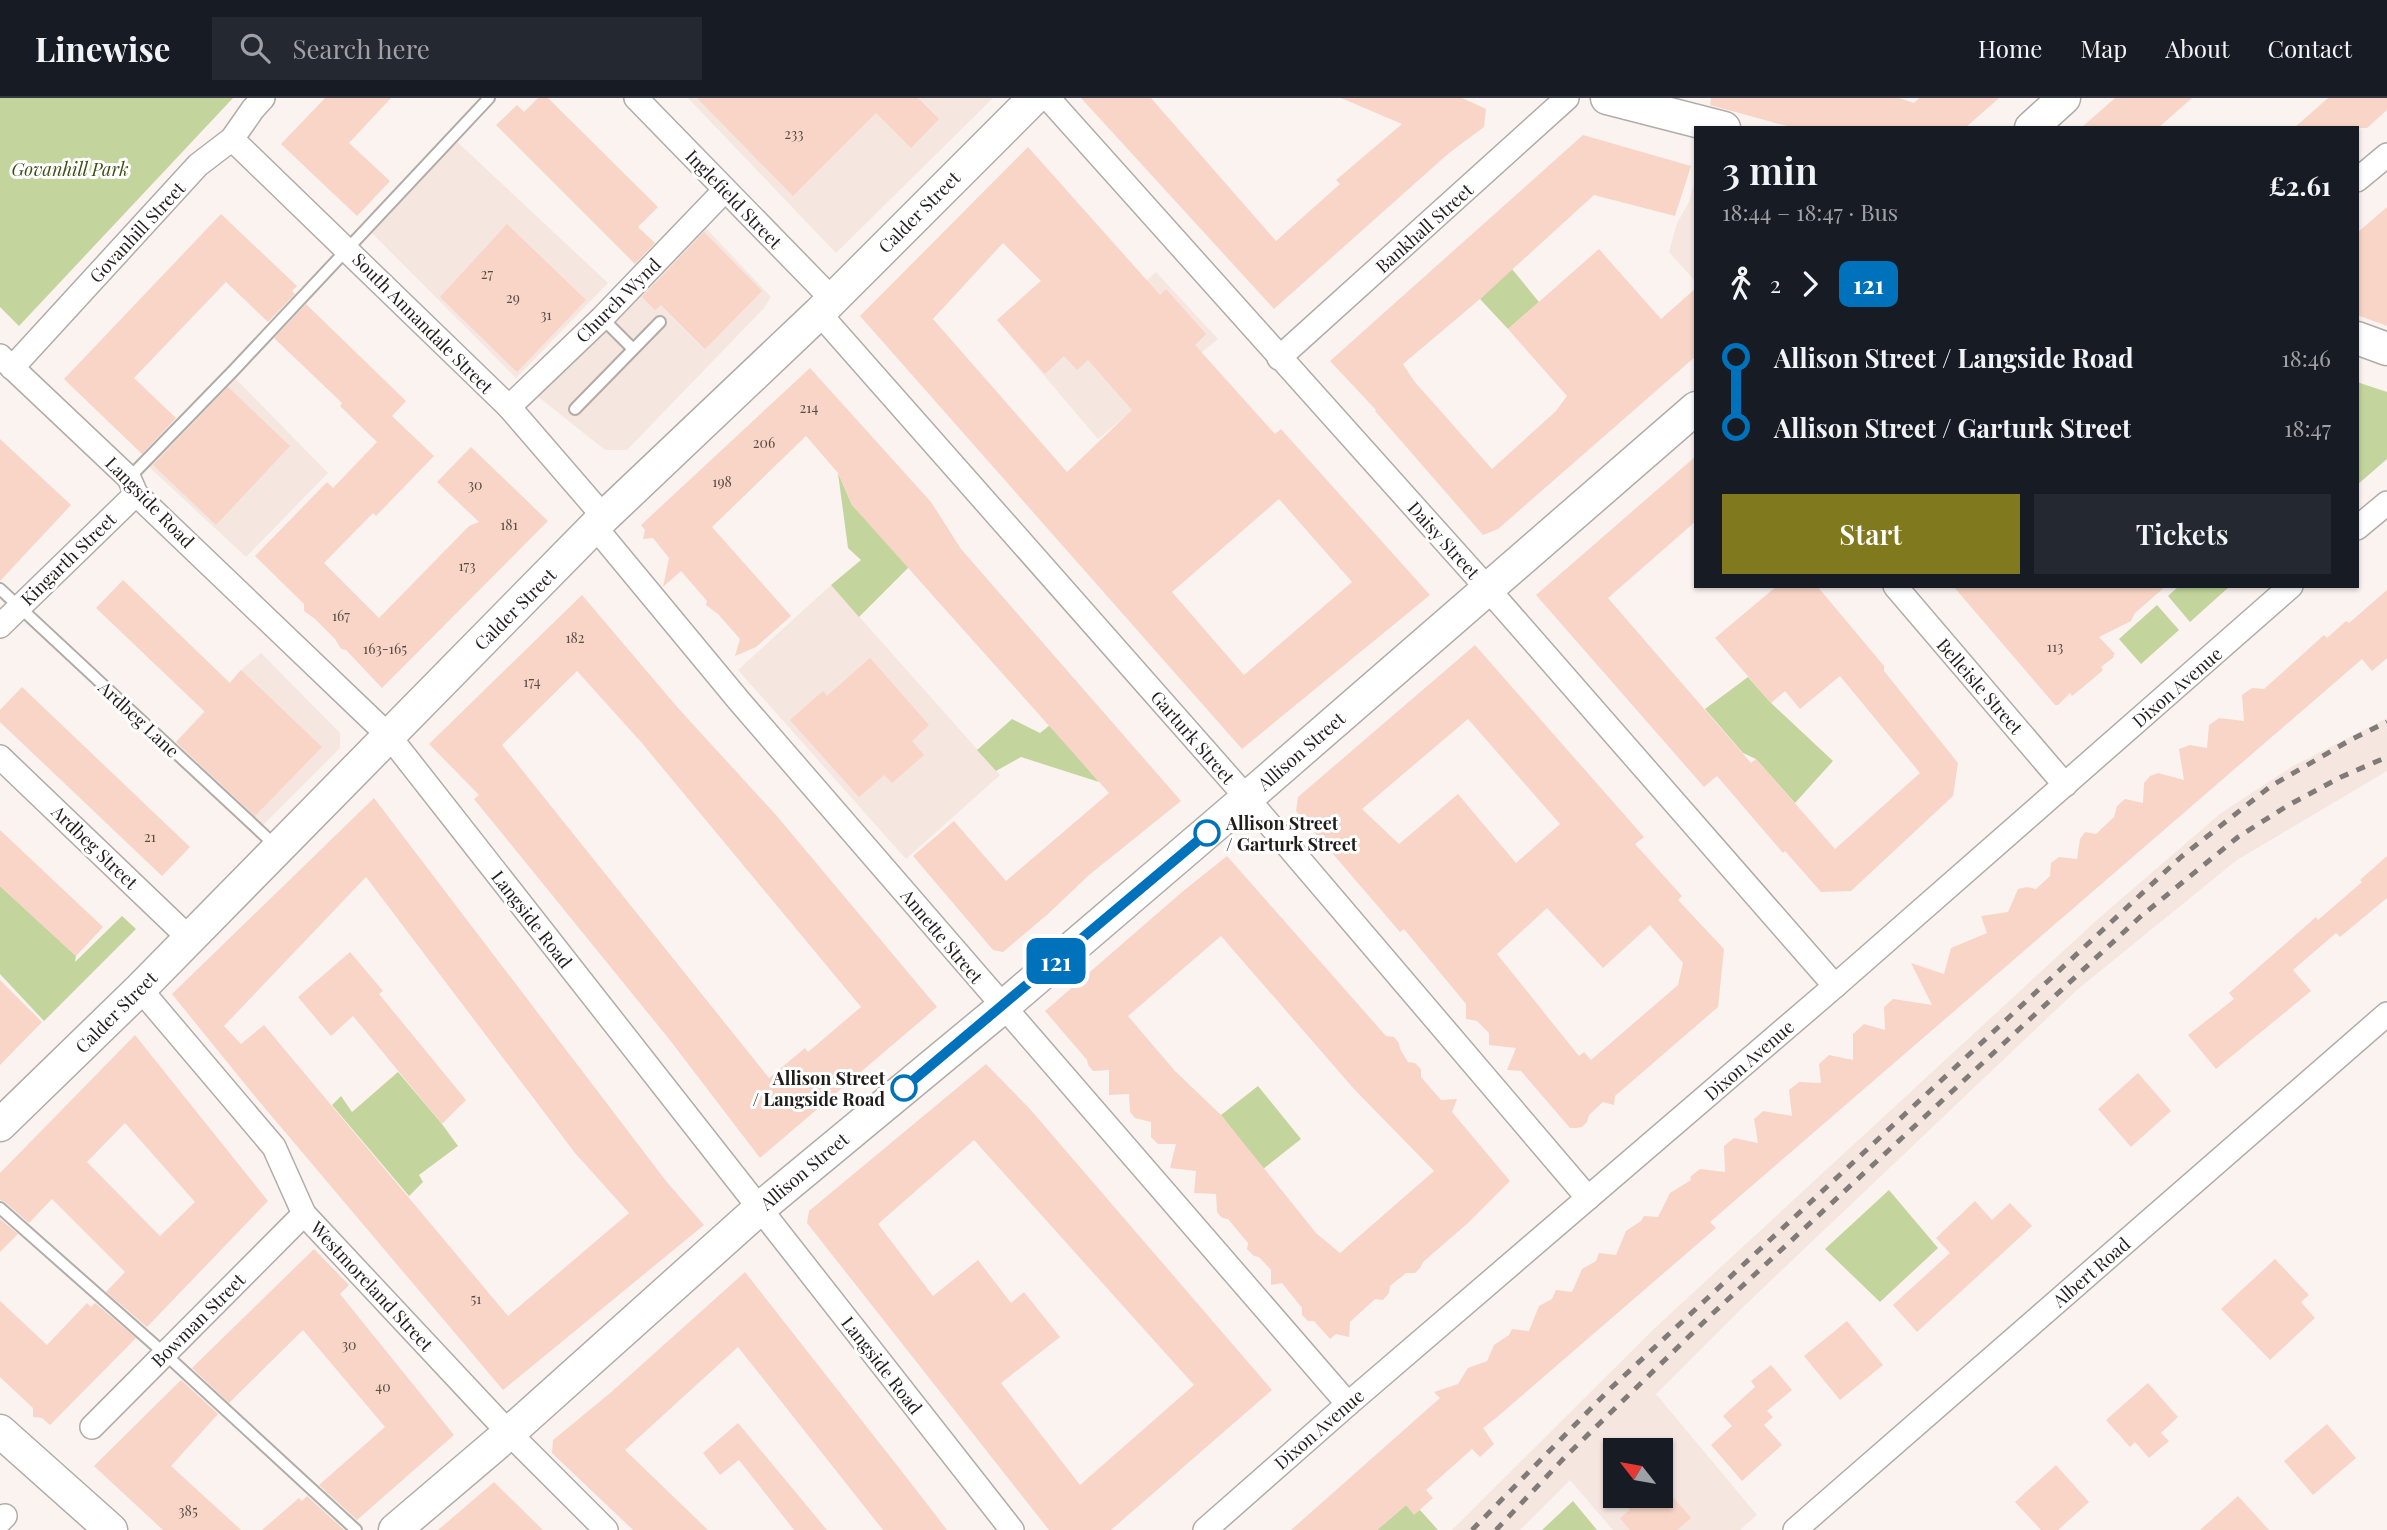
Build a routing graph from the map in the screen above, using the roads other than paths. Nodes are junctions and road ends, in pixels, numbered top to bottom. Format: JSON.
{"nodes":[{"id":1,"x":263,"y":98,"type":"edge"},
{"id":2,"x":489,"y":98,"type":"edge"},
{"id":3,"x":636,"y":98,"type":"edge"},
{"id":4,"x":1034,"y":98,"type":"edge"},
{"id":5,"x":1048,"y":98,"type":"edge"},
{"id":6,"x":1567,"y":98,"type":"edge"},
{"id":7,"x":1607,"y":98,"type":"edge"},
{"id":8,"x":2064,"y":98,"type":"edge"},
{"id":9,"x":1716,"y":126,"type":"edge"},
{"id":10,"x":2033,"y":126,"type":"edge"},
{"id":11,"x":232,"y":139,"type":"junction"},
{"id":12,"x":2387,"y":155,"type":"edge"},
{"id":13,"x":2359,"y":178,"type":"edge"},
{"id":14,"x":725,"y":190,"type":"junction"},
{"id":15,"x":347,"y":248,"type":"junction"},
{"id":16,"x":825,"y":306,"type":"junction"},
{"id":17,"x":602,"y":318,"type":"junction"},
{"id":18,"x":660,"y":322,"type":"dead end"},
{"id":19,"x":2359,"y":339,"type":"edge"},
{"id":20,"x":633,"y":349,"type":"junction"},
{"id":21,"x":2387,"y":349,"type":"edge"},
{"id":22,"x":1279,"y":358,"type":"junction"},
{"id":23,"x":6,"y":362,"type":"edge"},
{"id":24,"x":509,"y":407,"type":"junction"},
{"id":25,"x":575,"y":409,"type":"dead end"},
{"id":26,"x":1694,"y":410,"type":"edge"},
{"id":27,"x":133,"y":486,"type":"junction"},
{"id":28,"x":2387,"y":503,"type":"edge"},
{"id":29,"x":600,"y":522,"type":"junction"},
{"id":30,"x":2359,"y":526,"type":"edge"},
{"id":31,"x":1487,"y":588,"type":"junction"},
{"id":32,"x":1897,"y":588,"type":"edge"},
{"id":33,"x":2289,"y":588,"type":"edge"},
{"id":34,"x":0,"y":589,"type":"edge"},
{"id":35,"x":19,"y":607,"type":"junction"},
{"id":36,"x":0,"y":626,"type":"edge"},
{"id":37,"x":389,"y":736,"type":"junction"},
{"id":38,"x":0,"y":757,"type":"edge"},
{"id":39,"x":2065,"y":785,"type":"junction"},
{"id":40,"x":1247,"y":798,"type":"junction"},
{"id":41,"x":278,"y":849,"type":"junction"},
{"id":42,"x":189,"y":938,"type":"junction"},
{"id":43,"x":1835,"y":986,"type":"junction"},
{"id":44,"x":140,"y":989,"type":"junction"},
{"id":45,"x":1003,"y":1007,"type":"junction"},
{"id":46,"x":2387,"y":1014,"type":"edge"},
{"id":47,"x":0,"y":1125,"type":"edge"},
{"id":48,"x":1588,"y":1198,"type":"junction"},
{"id":49,"x":0,"y":1208,"type":"edge"},
{"id":50,"x":759,"y":1209,"type":"junction"},
{"id":51,"x":304,"y":1214,"type":"junction"},
{"id":52,"x":165,"y":1354,"type":"junction"},
{"id":53,"x":1348,"y":1404,"type":"junction"},
{"id":54,"x":93,"y":1427,"type":"dead end"},
{"id":55,"x":0,"y":1431,"type":"edge"},
{"id":56,"x":509,"y":1433,"type":"junction"},
{"id":57,"x":111,"y":1530,"type":"edge"},
{"id":58,"x":356,"y":1530,"type":"edge"},
{"id":59,"x":395,"y":1530,"type":"edge"},
{"id":60,"x":606,"y":1530,"type":"edge"},
{"id":61,"x":1012,"y":1530,"type":"edge"},
{"id":62,"x":1205,"y":1530,"type":"edge"},
{"id":63,"x":1795,"y":1530,"type":"edge"}],
"edges":[{"from":1,"to":11,"type":"street","name":"Govanhill Street"},
{"from":2,"to":15,"type":"lane"},
{"from":3,"to":14,"type":"street","name":"Inglefield Street"},
{"from":4,"to":16,"type":"street","name":"Calder Street"},
{"from":5,"to":22,"type":"street","name":"Daisy Street"},
{"from":6,"to":22,"type":"street","name":"Bankhall Street"},
{"from":7,"to":9,"type":"street"},
{"from":8,"to":10,"type":"street"},
{"from":11,"to":15,"type":"street","name":"South Annandale Street"},
{"from":11,"to":23,"type":"street","name":"Govanhill Street"},
{"from":12,"to":13,"type":"street"},
{"from":14,"to":16,"type":"street","name":"Inglefield Street"},
{"from":14,"to":17,"type":"street","name":"Church Wynd"},
{"from":15,"to":24,"type":"street","name":"South Annandale Street"},
{"from":15,"to":27,"type":"lane"},
{"from":16,"to":29,"type":"street","name":"Calder Street"},
{"from":16,"to":40,"type":"street","name":"Garturk Street"},
{"from":17,"to":20,"type":"lane"},
{"from":17,"to":24,"type":"street","name":"Church Wynd"},
{"from":18,"to":20,"type":"lane"},
{"from":19,"to":21,"type":"street"},
{"from":20,"to":25,"type":"lane"},
{"from":22,"to":31,"type":"street","name":"Daisy Street"},
{"from":23,"to":27,"type":"street","name":"Langside Road"},
{"from":24,"to":29,"type":"street","name":"South Annandale Street"},
{"from":26,"to":31,"type":"street","name":"Allison Street"},
{"from":27,"to":35,"type":"street","name":"Kingarth Street"},
{"from":27,"to":37,"type":"street","name":"Langside Road"},
{"from":28,"to":30,"type":"street"},
{"from":29,"to":37,"type":"street","name":"Calder Street"},
{"from":29,"to":45,"type":"street","name":"Annette Street"},
{"from":31,"to":40,"type":"street","name":"Allison Street"},
{"from":31,"to":43,"type":"street","name":"Daisy Street"},
{"from":32,"to":39,"type":"street","name":"Belleisle Street"},
{"from":33,"to":39,"type":"street","name":"Dixon Avenue"},
{"from":34,"to":35,"type":"lane","name":"Ardbeg Lane"},
{"from":35,"to":36,"type":"street","name":"Kingarth Street"},
{"from":35,"to":41,"type":"lane","name":"Ardbeg Lane"},
{"from":37,"to":41,"type":"street","name":"Calder Street"},
{"from":37,"to":50,"type":"street","name":"Langside Road"},
{"from":38,"to":42,"type":"street","name":"Ardbeg Street"},
{"from":39,"to":43,"type":"street","name":"Dixon Avenue"},
{"from":40,"to":45,"type":"street","name":"Allison Street"},
{"from":40,"to":48,"type":"street","name":"Garturk Street"},
{"from":41,"to":42,"type":"street","name":"Calder Street"},
{"from":42,"to":44,"type":"street","name":"Calder Street"},
{"from":43,"to":48,"type":"street","name":"Dixon Avenue"},
{"from":44,"to":47,"type":"street","name":"Calder Street"},
{"from":44,"to":51,"type":"street","name":"Westmoreland Street"},
{"from":45,"to":50,"type":"street","name":"Allison Street"},
{"from":45,"to":53,"type":"street","name":"Annette Street"},
{"from":46,"to":63,"type":"street","name":"Albert Road"},
{"from":48,"to":53,"type":"street","name":"Dixon Avenue"},
{"from":49,"to":52,"type":"lane"},
{"from":50,"to":56,"type":"street","name":"Allison Street"},
{"from":50,"to":61,"type":"street","name":"Langside Road"},
{"from":51,"to":52,"type":"street","name":"Bowman Street"},
{"from":51,"to":56,"type":"street","name":"Westmoreland Street"},
{"from":52,"to":54,"type":"street","name":"Bowman Street"},
{"from":52,"to":58,"type":"lane"},
{"from":53,"to":62,"type":"street","name":"Dixon Avenue"},
{"from":55,"to":57,"type":"street"},
{"from":56,"to":59,"type":"street","name":"Allison Street"},
{"from":56,"to":60,"type":"street","name":"Westmoreland Street"}]}
